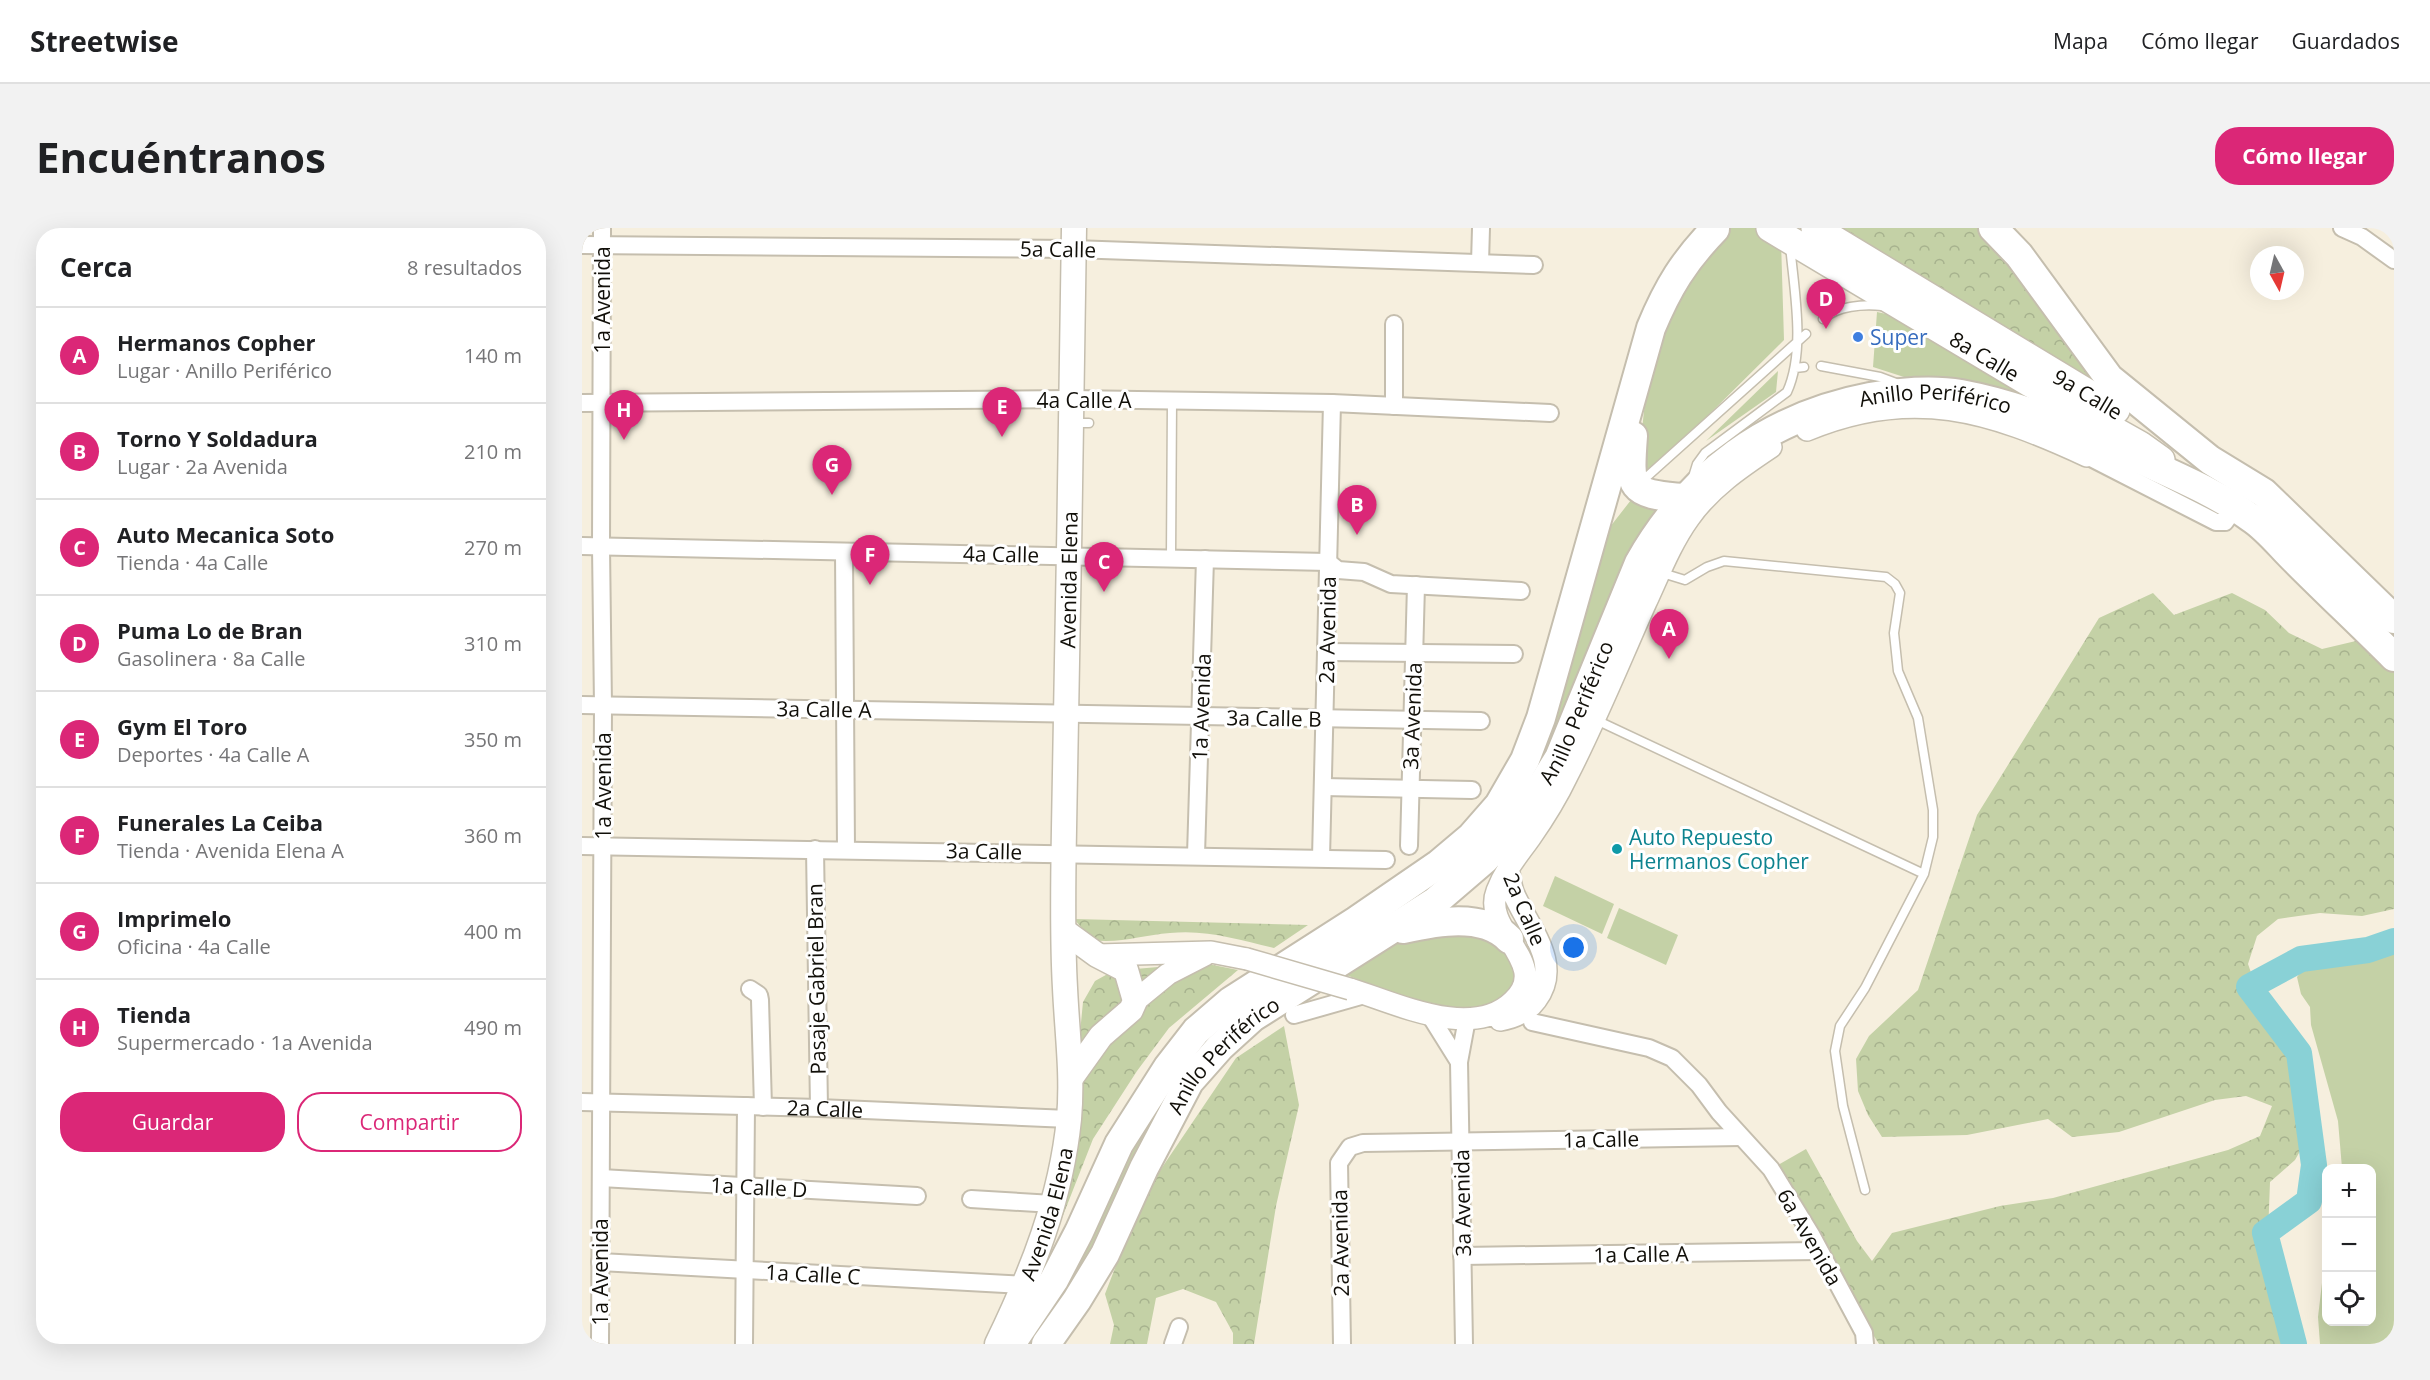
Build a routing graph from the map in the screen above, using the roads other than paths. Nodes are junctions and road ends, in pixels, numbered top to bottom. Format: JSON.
{"nodes":[{"id":1,"x":1481,"y":228,"type":"edge"},
{"id":2,"x":1815,"y":228,"type":"edge"},
{"id":3,"x":1993,"y":228,"type":"edge"},
{"id":4,"x":2342,"y":228,"type":"edge"},
{"id":5,"x":1715,"y":229,"type":"edge"},
{"id":6,"x":1779,"y":233,"type":"edge"},
{"id":7,"x":602,"y":236,"type":"edge"},
{"id":8,"x":1074,"y":238,"type":"edge"},
{"id":9,"x":582,"y":245,"type":"edge"},
{"id":10,"x":2394,"y":260,"type":"edge"},
{"id":11,"x":1480,"y":263,"type":"junction"},
{"id":12,"x":1534,"y":265,"type":"dead end"},
{"id":13,"x":1907,"y":309,"type":"junction"},
{"id":14,"x":1823,"y":319,"type":"dead end"},
{"id":15,"x":1394,"y":324,"type":"dead end"},
{"id":16,"x":1806,"y":334,"type":"dead end"},
{"id":17,"x":1796,"y":344,"type":"junction"},
{"id":18,"x":1821,"y":366,"type":"dead end"},
{"id":19,"x":1804,"y":367,"type":"dead end"},
{"id":20,"x":1795,"y":368,"type":"junction"},
{"id":21,"x":1637,"y":376,"type":"junction"},
{"id":22,"x":1917,"y":392,"type":"junction"},
{"id":23,"x":1071,"y":399,"type":"junction"},
{"id":24,"x":1172,"y":400,"type":"junction"},
{"id":25,"x":582,"y":403,"type":"edge"},
{"id":26,"x":601,"y":403,"type":"junction"},
{"id":27,"x":1332,"y":403,"type":"junction"},
{"id":28,"x":1394,"y":406,"type":"junction"},
{"id":29,"x":1550,"y":413,"type":"dead end"},
{"id":30,"x":2093,"y":448,"type":"junction"},
{"id":31,"x":2210,"y":460,"type":"junction"},
{"id":32,"x":1636,"y":486,"type":"junction"},
{"id":33,"x":2198,"y":486,"type":"junction"},
{"id":34,"x":1686,"y":497,"type":"junction"},
{"id":35,"x":2243,"y":513,"type":"junction"},
{"id":36,"x":1592,"y":537,"type":"junction"},
{"id":37,"x":582,"y":546,"type":"edge"},
{"id":38,"x":601,"y":546,"type":"junction"},
{"id":39,"x":844,"y":552,"type":"junction"},
{"id":40,"x":1068,"y":555,"type":"junction"},
{"id":41,"x":1171,"y":558,"type":"junction"},
{"id":42,"x":1205,"y":559,"type":"junction"},
{"id":43,"x":1328,"y":562,"type":"junction"},
{"id":44,"x":1649,"y":567,"type":"junction"},
{"id":45,"x":1416,"y":585,"type":"junction"},
{"id":46,"x":1521,"y":591,"type":"dead end"},
{"id":47,"x":2394,"y":619,"type":"edge"},
{"id":48,"x":1326,"y":652,"type":"junction"},
{"id":49,"x":1414,"y":652,"type":"junction"},
{"id":50,"x":1514,"y":654,"type":"dead end"},
{"id":51,"x":2394,"y":657,"type":"edge"},
{"id":52,"x":582,"y":705,"type":"edge"},
{"id":53,"x":603,"y":706,"type":"junction"},
{"id":54,"x":846,"y":710,"type":"junction"},
{"id":55,"x":1066,"y":713,"type":"junction"},
{"id":56,"x":1201,"y":716,"type":"junction"},
{"id":57,"x":1325,"y":719,"type":"junction"},
{"id":58,"x":1593,"y":719,"type":"junction"},
{"id":59,"x":1412,"y":721,"type":"junction"},
{"id":60,"x":1481,"y":721,"type":"dead end"},
{"id":61,"x":1323,"y":787,"type":"junction"},
{"id":62,"x":1410,"y":789,"type":"junction"},
{"id":63,"x":1472,"y":790,"type":"dead end"},
{"id":64,"x":582,"y":846,"type":"edge"},
{"id":65,"x":603,"y":846,"type":"junction"},
{"id":66,"x":1409,"y":846,"type":"dead end"},
{"id":67,"x":815,"y":849,"type":"junction"},
{"id":68,"x":846,"y":850,"type":"junction"},
{"id":69,"x":1063,"y":852,"type":"junction"},
{"id":70,"x":1196,"y":855,"type":"junction"},
{"id":71,"x":1321,"y":858,"type":"junction"},
{"id":72,"x":1386,"y":860,"type":"dead end"},
{"id":73,"x":1508,"y":864,"type":"junction"},
{"id":74,"x":1924,"y":874,"type":"junction"},
{"id":75,"x":1064,"y":931,"type":"junction"},
{"id":76,"x":1389,"y":932,"type":"junction"},
{"id":77,"x":1509,"y":939,"type":"junction"},
{"id":78,"x":1211,"y":952,"type":"junction"},
{"id":79,"x":1097,"y":955,"type":"junction"},
{"id":80,"x":1065,"y":980,"type":"junction"},
{"id":81,"x":750,"y":989,"type":"dead end"},
{"id":82,"x":1359,"y":992,"type":"junction"},
{"id":83,"x":1135,"y":1001,"type":"junction"},
{"id":84,"x":1429,"y":1014,"type":"junction"},
{"id":85,"x":1294,"y":1015,"type":"dead end"},
{"id":86,"x":1477,"y":1018,"type":"junction"},
{"id":87,"x":1532,"y":1022,"type":"dead end"},
{"id":88,"x":1067,"y":1029,"type":"junction"},
{"id":89,"x":1101,"y":1036,"type":"junction"},
{"id":90,"x":1459,"y":1062,"type":"junction"},
{"id":91,"x":1071,"y":1078,"type":"junction"},
{"id":92,"x":582,"y":1102,"type":"edge"},
{"id":93,"x":599,"y":1103,"type":"junction"},
{"id":94,"x":746,"y":1106,"type":"junction"},
{"id":95,"x":763,"y":1107,"type":"junction"},
{"id":96,"x":819,"y":1108,"type":"junction"},
{"id":97,"x":1069,"y":1119,"type":"junction"},
{"id":98,"x":1741,"y":1137,"type":"junction"},
{"id":99,"x":1461,"y":1140,"type":"junction"},
{"id":100,"x":1350,"y":1147,"type":"joint"},
{"id":101,"x":601,"y":1178,"type":"junction"},
{"id":102,"x":745,"y":1186,"type":"junction"},
{"id":103,"x":1865,"y":1190,"type":"dead end"},
{"id":104,"x":918,"y":1196,"type":"dead end"},
{"id":105,"x":971,"y":1199,"type":"dead end"},
{"id":106,"x":1053,"y":1204,"type":"junction"},
{"id":107,"x":1819,"y":1251,"type":"junction"},
{"id":108,"x":1462,"y":1256,"type":"junction"},
{"id":109,"x":600,"y":1262,"type":"junction"},
{"id":110,"x":745,"y":1270,"type":"junction"},
{"id":111,"x":1025,"y":1285,"type":"junction"},
{"id":112,"x":1179,"y":1327,"type":"dead end"},
{"id":113,"x":600,"y":1344,"type":"edge"},
{"id":114,"x":744,"y":1344,"type":"edge"},
{"id":115,"x":997,"y":1344,"type":"edge"},
{"id":116,"x":1011,"y":1344,"type":"edge"},
{"id":117,"x":1046,"y":1344,"type":"edge"},
{"id":118,"x":1173,"y":1344,"type":"edge"},
{"id":119,"x":1342,"y":1344,"type":"edge"},
{"id":120,"x":1464,"y":1344,"type":"edge"},
{"id":121,"x":1865,"y":1344,"type":"edge"}],
"edges":[{"from":1,"to":11,"type":"street"},
{"from":2,"to":31,"type":"main road","name":"9a Calle"},
{"from":3,"to":31,"type":"highway"},
{"from":4,"to":10,"type":"street"},
{"from":5,"to":21,"type":"highway","name":"Anillo Periférico"},
{"from":6,"to":13,"type":"main road","name":"8a Calle"},
{"from":6,"to":17,"type":"lane"},
{"from":7,"to":8,"type":"street","name":"5a Calle"},
{"from":7,"to":9,"type":"street","name":"5a Calle"},
{"from":7,"to":26,"type":"street","name":"1a Avenida"},
{"from":8,"to":11,"type":"street","name":"5a Calle"},
{"from":8,"to":23,"type":"main road","name":"Avenida Elena"},
{"from":11,"to":12,"type":"street","name":"5a Calle"},
{"from":13,"to":14,"type":"lane"},
{"from":13,"to":33,"type":"main road","name":"8a Calle"},
{"from":15,"to":28,"type":"street"},
{"from":16,"to":17,"type":"lane"},
{"from":17,"to":20,"type":"lane"},
{"from":17,"to":32,"type":"lane"},
{"from":18,"to":22,"type":"lane"},
{"from":19,"to":20,"type":"lane"},
{"from":20,"to":34,"type":"lane"},
{"from":21,"to":32,"type":"highway"},
{"from":21,"to":36,"type":"highway","name":"Anillo Periférico"},
{"from":22,"to":30,"type":"highway","name":"Anillo Periférico"},
{"from":22,"to":34,"type":"highway","name":"Anillo Periférico"},
{"from":23,"to":24,"type":"street","name":"4a Calle A"},
{"from":23,"to":26,"type":"street","name":"4a Calle A"},
{"from":23,"to":40,"type":"main road","name":"Avenida Elena"},
{"from":24,"to":27,"type":"street","name":"4a Calle A"},
{"from":24,"to":41,"type":"lane"},
{"from":25,"to":26,"type":"street","name":"4a Calle A"},
{"from":26,"to":38,"type":"street","name":"1a Avenida"},
{"from":27,"to":28,"type":"street","name":"4a Calle A"},
{"from":27,"to":43,"type":"street","name":"2a Avenida"},
{"from":28,"to":29,"type":"street","name":"4a Calle A"},
{"from":30,"to":33,"type":"highway","name":"Anillo Periférico"},
{"from":30,"to":35,"type":"street","name":"Anillo Periférico"},
{"from":30,"to":44,"type":"street","name":"Anillo Periférico"},
{"from":31,"to":47,"type":"highway"},
{"from":32,"to":34,"type":"highway"},
{"from":32,"to":36,"type":"highway"},
{"from":33,"to":35,"type":"highway","name":"Anillo Periférico"},
{"from":34,"to":44,"type":"highway","name":"Anillo Periférico"},
{"from":35,"to":51,"type":"highway","name":"Anillo Periférico"},
{"from":36,"to":116,"type":"highway","name":"Anillo Periférico"},
{"from":37,"to":38,"type":"street","name":"4a Calle"},
{"from":38,"to":39,"type":"street","name":"4a Calle"},
{"from":38,"to":53,"type":"street","name":"1a Avenida"},
{"from":39,"to":40,"type":"street","name":"4a Calle"},
{"from":39,"to":54,"type":"street"},
{"from":40,"to":41,"type":"street","name":"4a Calle"},
{"from":40,"to":55,"type":"main road","name":"Avenida Elena"},
{"from":41,"to":42,"type":"street","name":"4a Calle"},
{"from":42,"to":43,"type":"street","name":"4a Calle"},
{"from":42,"to":56,"type":"street","name":"1a Avenida"},
{"from":43,"to":45,"type":"street","name":"4a Calle"},
{"from":43,"to":48,"type":"street","name":"2a Avenida"},
{"from":44,"to":58,"type":"street","name":"Anillo Periférico"},
{"from":44,"to":74,"type":"lane"},
{"from":44,"to":76,"type":"highway","name":"Anillo Periférico"},
{"from":45,"to":46,"type":"street","name":"4a Calle"},
{"from":45,"to":49,"type":"street","name":"3a Avenida"},
{"from":48,"to":49,"type":"street"},
{"from":48,"to":57,"type":"street","name":"2a Avenida"},
{"from":49,"to":50,"type":"street"},
{"from":49,"to":59,"type":"street","name":"3a Avenida"},
{"from":52,"to":53,"type":"street","name":"3a Calle A"},
{"from":53,"to":54,"type":"street","name":"3a Calle A"},
{"from":53,"to":65,"type":"street","name":"1a Avenida"},
{"from":54,"to":55,"type":"street","name":"3a Calle A"},
{"from":54,"to":68,"type":"street"},
{"from":55,"to":56,"type":"street","name":"3a Calle B"},
{"from":55,"to":69,"type":"main road","name":"Avenida Elena"},
{"from":56,"to":57,"type":"street","name":"3a Calle B"},
{"from":56,"to":70,"type":"street","name":"1a Avenida"},
{"from":57,"to":59,"type":"street","name":"3a Calle B"},
{"from":57,"to":61,"type":"street","name":"2a Avenida"},
{"from":58,"to":73,"type":"street","name":"Anillo Periférico"},
{"from":58,"to":74,"type":"lane"},
{"from":59,"to":60,"type":"street","name":"3a Calle B"},
{"from":59,"to":62,"type":"street","name":"3a Avenida"},
{"from":61,"to":62,"type":"street"},
{"from":61,"to":71,"type":"street","name":"2a Avenida"},
{"from":62,"to":63,"type":"street"},
{"from":62,"to":66,"type":"street","name":"3a Avenida"},
{"from":64,"to":65,"type":"street","name":"3a Calle"},
{"from":65,"to":67,"type":"street","name":"3a Calle"},
{"from":65,"to":93,"type":"street","name":"1a Avenida"},
{"from":67,"to":68,"type":"street","name":"3a Calle"},
{"from":67,"to":96,"type":"street","name":"Pasaje Gabriel Bran"},
{"from":68,"to":69,"type":"street","name":"3a Calle"},
{"from":69,"to":70,"type":"street","name":"3a Calle"},
{"from":69,"to":75,"type":"main road","name":"Avenida Elena"},
{"from":70,"to":71,"type":"street","name":"3a Calle"},
{"from":71,"to":72,"type":"street","name":"3a Calle"},
{"from":73,"to":76,"type":"highway"},
{"from":73,"to":77,"type":"street","name":"2a Calle"},
{"from":73,"to":86,"type":"street","name":"2a Calle"},
{"from":74,"to":103,"type":"lane"},
{"from":75,"to":79,"type":"main road"},
{"from":75,"to":80,"type":"main road","name":"Avenida Elena"},
{"from":76,"to":77,"type":"highway"},
{"from":76,"to":117,"type":"highway","name":"Anillo Periférico"},
{"from":77,"to":86,"type":"street","name":"2a Calle"},
{"from":78,"to":79,"type":"street","name":"2a Calle"},
{"from":78,"to":82,"type":"street","name":"2a Calle","bridge":true},
{"from":78,"to":83,"type":"street"},
{"from":79,"to":80,"type":"main road"},
{"from":79,"to":83,"type":"main road"},
{"from":80,"to":88,"type":"main road","name":"Avenida Elena"},
{"from":81,"to":95,"type":"street"},
{"from":82,"to":84,"type":"street","name":"2a Calle"},
{"from":82,"to":85,"type":"street"},
{"from":83,"to":89,"type":"main road"},
{"from":84,"to":86,"type":"street","name":"2a Calle"},
{"from":84,"to":90,"type":"street"},
{"from":86,"to":90,"type":"street","name":"3a Avenida"},
{"from":87,"to":98,"type":"street"},
{"from":88,"to":89,"type":"main road"},
{"from":88,"to":91,"type":"main road","name":"Avenida Elena"},
{"from":89,"to":91,"type":"main road"},
{"from":90,"to":99,"type":"street","name":"3a Avenida"},
{"from":91,"to":97,"type":"main road","name":"Avenida Elena"},
{"from":92,"to":93,"type":"street","name":"2a Calle"},
{"from":93,"to":94,"type":"street","name":"2a Calle"},
{"from":93,"to":101,"type":"street","name":"1a Avenida"},
{"from":94,"to":95,"type":"street","name":"2a Calle"},
{"from":94,"to":102,"type":"street"},
{"from":95,"to":96,"type":"street","name":"2a Calle"},
{"from":96,"to":97,"type":"street","name":"2a Calle"},
{"from":97,"to":106,"type":"main road","name":"Avenida Elena"},
{"from":98,"to":99,"type":"street","name":"1a Calle"},
{"from":98,"to":107,"type":"street","name":"6a Avenida"},
{"from":99,"to":100,"type":"street","name":"1a Calle"},
{"from":99,"to":108,"type":"street","name":"3a Avenida"},
{"from":100,"to":119,"type":"street","name":"2a Avenida"},
{"from":101,"to":102,"type":"street","name":"1a Calle D"},
{"from":101,"to":109,"type":"street","name":"1a Avenida"},
{"from":102,"to":104,"type":"street","name":"1a Calle D"},
{"from":102,"to":110,"type":"street"},
{"from":105,"to":106,"type":"street"},
{"from":106,"to":111,"type":"main road","name":"Avenida Elena"},
{"from":107,"to":108,"type":"street","name":"1a Calle A"},
{"from":107,"to":121,"type":"street","name":"6a Avenida"},
{"from":108,"to":120,"type":"street","name":"3a Avenida"},
{"from":109,"to":110,"type":"street","name":"1a Calle C"},
{"from":109,"to":113,"type":"street","name":"1a Avenida"},
{"from":110,"to":111,"type":"street","name":"1a Calle C"},
{"from":110,"to":114,"type":"street"},
{"from":111,"to":115,"type":"main road","name":"Avenida Elena"},
{"from":112,"to":118,"type":"street"}]}
